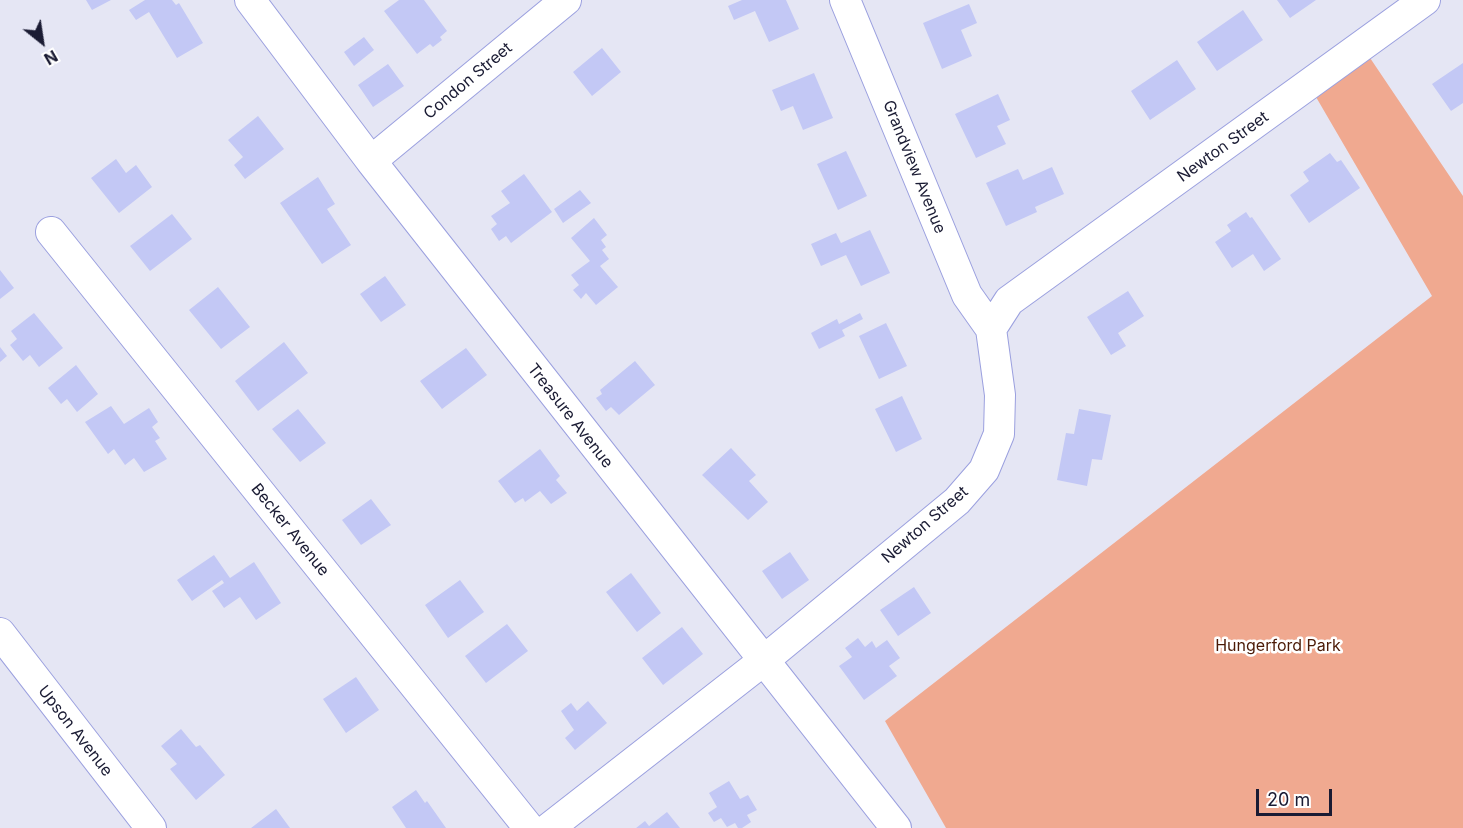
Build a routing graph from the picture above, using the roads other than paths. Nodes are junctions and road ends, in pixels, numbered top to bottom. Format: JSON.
{"nodes":[{"id":1,"x":250,"y":0,"type":"edge"},
{"id":2,"x":566,"y":0,"type":"edge"},
{"id":3,"x":846,"y":0,"type":"edge"},
{"id":4,"x":1425,"y":0,"type":"edge"},
{"id":5,"x":371,"y":161,"type":"junction"},
{"id":6,"x":51,"y":232,"type":"dead end"},
{"id":7,"x":992,"y":329,"type":"junction"},
{"id":8,"x":0,"y":633,"type":"edge"},
{"id":9,"x":763,"y":661,"type":"junction"},
{"id":10,"x":151,"y":828,"type":"edge"},
{"id":11,"x":529,"y":828,"type":"edge"},
{"id":12,"x":549,"y":828,"type":"edge"},
{"id":13,"x":896,"y":828,"type":"edge"}],
"edges":[{"from":1,"to":5,"type":"street","name":"Treasure Avenue"},
{"from":2,"to":5,"type":"street","name":"Condon Street"},
{"from":3,"to":7,"type":"street","name":"Grandview Avenue"},
{"from":4,"to":7,"type":"street","name":"Newton Street"},
{"from":5,"to":9,"type":"street","name":"Treasure Avenue"},
{"from":6,"to":11,"type":"street","name":"Becker Avenue"},
{"from":7,"to":9,"type":"street","name":"Newton Street"},
{"from":8,"to":10,"type":"street","name":"Upson Avenue"},
{"from":9,"to":12,"type":"street","name":"Newton Street"},
{"from":9,"to":13,"type":"street","name":"Treasure Avenue"}]}
